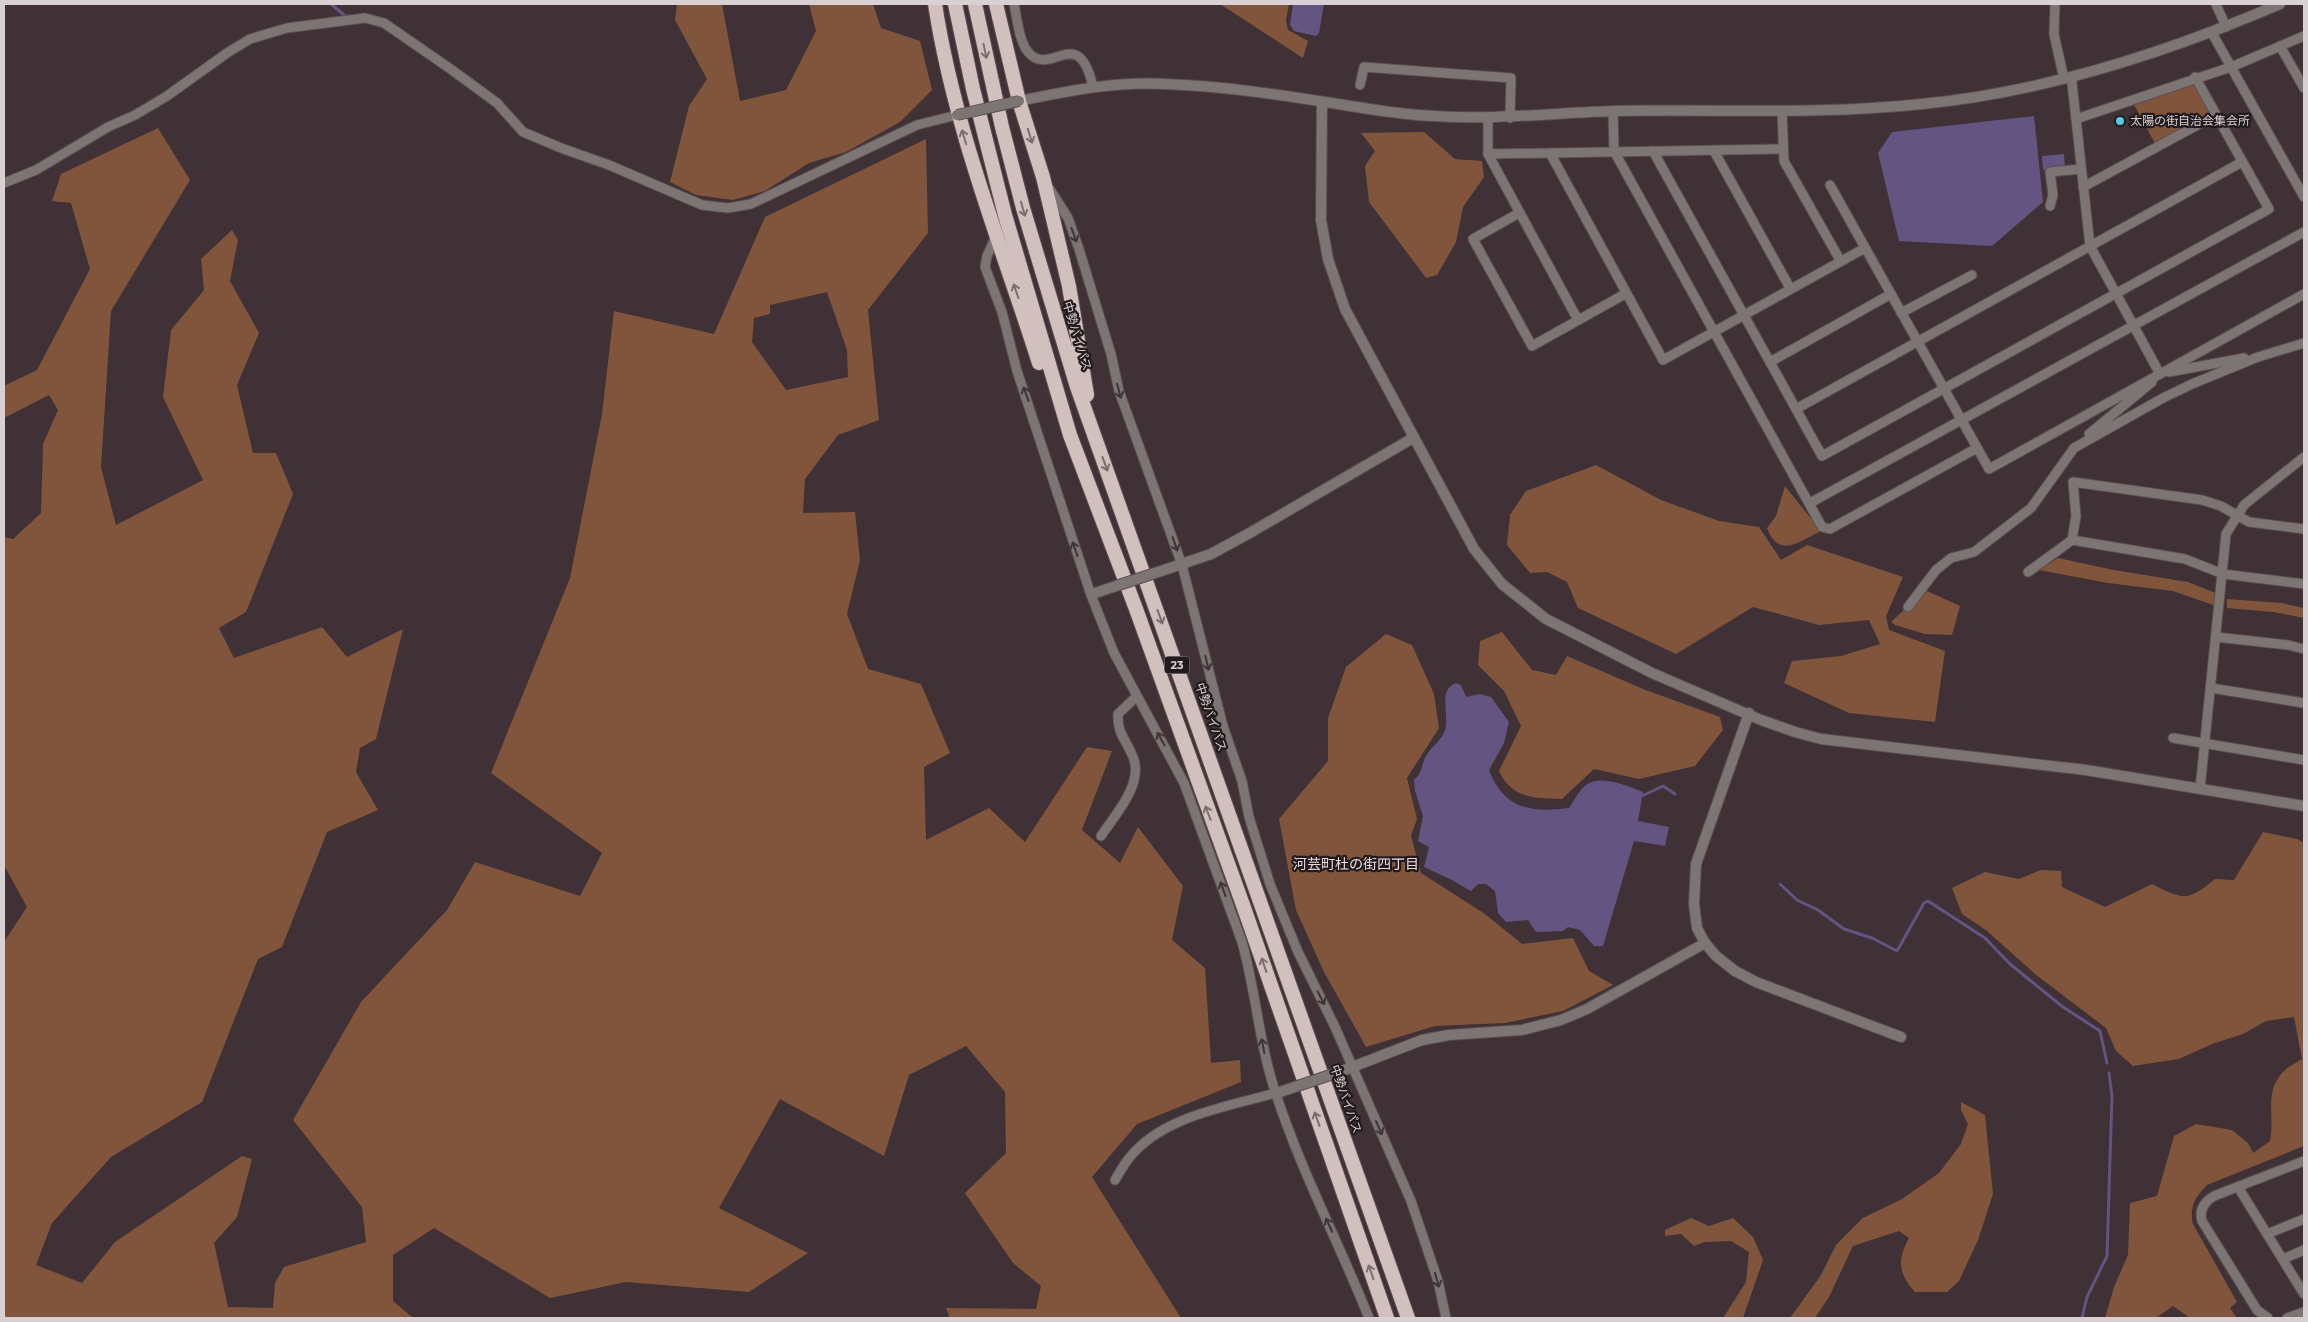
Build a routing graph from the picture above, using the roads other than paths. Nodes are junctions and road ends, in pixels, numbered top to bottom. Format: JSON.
{"nodes":[{"id":1,"x":935,"y":4,"type":"edge"},
{"id":2,"x":955,"y":4,"type":"edge"},
{"id":3,"x":975,"y":4,"type":"edge"},
{"id":4,"x":996,"y":4,"type":"edge"},
{"id":5,"x":1014,"y":4,"type":"edge"},
{"id":6,"x":2055,"y":4,"type":"edge"},
{"id":7,"x":2216,"y":4,"type":"edge"},
{"id":8,"x":2280,"y":4,"type":"edge"},
{"id":9,"x":2226,"y":27,"type":"junction"},
{"id":10,"x":2212,"y":32,"type":"junction"},
{"id":11,"x":2304,"y":36,"type":"edge"},
{"id":12,"x":2280,"y":46,"type":"junction"},
{"id":13,"x":2231,"y":67,"type":"junction"},
{"id":14,"x":2195,"y":77,"type":"junction"},
{"id":15,"x":2068,"y":78,"type":"junction"},
{"id":16,"x":1360,"y":85,"type":"dead end"},
{"id":17,"x":1093,"y":86,"type":"junction"},
{"id":18,"x":2304,"y":88,"type":"edge"},
{"id":19,"x":1019,"y":101,"type":"junction"},
{"id":20,"x":1322,"y":102,"type":"junction"},
{"id":21,"x":1613,"y":112,"type":"junction"},
{"id":22,"x":1782,"y":112,"type":"junction"},
{"id":23,"x":957,"y":115,"type":"junction"},
{"id":24,"x":2216,"y":115,"type":"junction"},
{"id":25,"x":1488,"y":118,"type":"junction"},
{"id":26,"x":1510,"y":118,"type":"junction"},
{"id":27,"x":2076,"y":119,"type":"junction"},
{"id":28,"x":1714,"y":150,"type":"junction"},
{"id":29,"x":1783,"y":150,"type":"junction"},
{"id":30,"x":1614,"y":151,"type":"junction"},
{"id":31,"x":1653,"y":151,"type":"junction"},
{"id":32,"x":1550,"y":153,"type":"junction"},
{"id":33,"x":1488,"y":154,"type":"junction"},
{"id":34,"x":2242,"y":162,"type":"junction"},
{"id":35,"x":2081,"y":169,"type":"junction"},
{"id":36,"x":1043,"y":177,"type":"junction"},
{"id":37,"x":4,"y":183,"type":"edge"},
{"id":38,"x":1830,"y":185,"type":"dead end"},
{"id":39,"x":2083,"y":187,"type":"junction"},
{"id":40,"x":2304,"y":197,"type":"edge"},
{"id":41,"x":2050,"y":206,"type":"dead end"},
{"id":42,"x":1519,"y":213,"type":"junction"},
{"id":43,"x":2304,"y":232,"type":"edge"},
{"id":44,"x":997,"y":235,"type":"junction"},
{"id":45,"x":2090,"y":246,"type":"junction"},
{"id":46,"x":1865,"y":248,"type":"junction"},
{"id":47,"x":1840,"y":260,"type":"junction"},
{"id":48,"x":1972,"y":275,"type":"dead end"},
{"id":49,"x":1790,"y":288,"type":"junction"},
{"id":50,"x":1625,"y":294,"type":"junction"},
{"id":51,"x":1891,"y":294,"type":"junction"},
{"id":52,"x":2304,"y":294,"type":"edge"},
{"id":53,"x":2117,"y":295,"type":"junction"},
{"id":54,"x":1901,"y":313,"type":"junction"},
{"id":55,"x":1743,"y":314,"type":"junction"},
{"id":56,"x":1578,"y":320,"type":"junction"},
{"id":57,"x":2134,"y":327,"type":"junction"},
{"id":58,"x":1712,"y":332,"type":"junction"},
{"id":59,"x":1918,"y":342,"type":"junction"},
{"id":60,"x":2304,"y":343,"type":"edge"},
{"id":61,"x":2258,"y":357,"type":"junction"},
{"id":62,"x":1770,"y":362,"type":"junction"},
{"id":63,"x":2160,"y":374,"type":"junction"},
{"id":64,"x":1943,"y":388,"type":"junction"},
{"id":65,"x":1796,"y":409,"type":"junction"},
{"id":66,"x":1961,"y":419,"type":"junction"},
{"id":67,"x":1094,"y":434,"type":"junction"},
{"id":68,"x":1070,"y":435,"type":"junction"},
{"id":69,"x":1413,"y":438,"type":"junction"},
{"id":70,"x":1977,"y":448,"type":"junction"},
{"id":71,"x":2074,"y":448,"type":"junction"},
{"id":72,"x":2304,"y":457,"type":"edge"},
{"id":73,"x":1810,"y":503,"type":"junction"},
{"id":74,"x":2236,"y":515,"type":"junction"},
{"id":75,"x":2304,"y":529,"type":"edge"},
{"id":76,"x":2072,"y":540,"type":"junction"},
{"id":77,"x":1178,"y":566,"type":"junction"},
{"id":78,"x":2028,"y":572,"type":"dead end"},
{"id":79,"x":2223,"y":574,"type":"junction"},
{"id":80,"x":2304,"y":584,"type":"edge"},
{"id":81,"x":1093,"y":594,"type":"junction"},
{"id":82,"x":1908,"y":608,"type":"dead end"},
{"id":83,"x":2216,"y":637,"type":"junction"},
{"id":84,"x":2304,"y":649,"type":"edge"},
{"id":85,"x":2211,"y":688,"type":"junction"},
{"id":86,"x":1137,"y":696,"type":"junction"},
{"id":87,"x":2304,"y":703,"type":"edge"},
{"id":88,"x":1749,"y":714,"type":"junction"},
{"id":89,"x":2173,"y":738,"type":"dead end"},
{"id":90,"x":2205,"y":744,"type":"junction"},
{"id":91,"x":2304,"y":760,"type":"edge"},
{"id":92,"x":2200,"y":789,"type":"junction"},
{"id":93,"x":2304,"y":806,"type":"edge"},
{"id":94,"x":1101,"y":836,"type":"dead end"},
{"id":95,"x":1704,"y":943,"type":"junction"},
{"id":96,"x":1901,"y":1037,"type":"dead end"},
{"id":97,"x":1348,"y":1069,"type":"junction"},
{"id":98,"x":1277,"y":1093,"type":"junction"},
{"id":99,"x":2304,"y":1161,"type":"edge"},
{"id":100,"x":1115,"y":1180,"type":"dead end"},
{"id":101,"x":2238,"y":1187,"type":"junction"},
{"id":102,"x":2304,"y":1219,"type":"edge"},
{"id":103,"x":2267,"y":1234,"type":"junction"},
{"id":104,"x":2304,"y":1250,"type":"edge"},
{"id":105,"x":2283,"y":1259,"type":"junction"},
{"id":106,"x":1392,"y":1267,"type":"junction"},
{"id":107,"x":2304,"y":1294,"type":"edge"},
{"id":108,"x":2304,"y":1312,"type":"edge"},
{"id":109,"x":1369,"y":1318,"type":"edge"},
{"id":110,"x":1387,"y":1318,"type":"edge"},
{"id":111,"x":1408,"y":1318,"type":"edge"},
{"id":112,"x":1413,"y":1318,"type":"edge"},
{"id":113,"x":1446,"y":1318,"type":"edge"},
{"id":114,"x":2268,"y":1318,"type":"edge"},
{"id":115,"x":2287,"y":1318,"type":"edge"}],
"edges":[{"from":1,"to":23,"type":"highway"},
{"from":2,"to":68,"type":"highway","number":"23"},
{"from":3,"to":67,"type":"highway","name":"中勢バイパス","number":"23","one_way":true},
{"from":4,"to":19,"type":"highway"},
{"from":5,"to":17,"type":"street"},
{"from":6,"to":15,"type":"street"},
{"from":7,"to":9,"type":"street"},
{"from":8,"to":9,"type":"street"},
{"from":9,"to":10,"type":"street"},
{"from":10,"to":13,"type":"street"},
{"from":10,"to":15,"type":"street"},
{"from":11,"to":12,"type":"street"},
{"from":12,"to":13,"type":"street"},
{"from":12,"to":18,"type":"street"},
{"from":13,"to":14,"type":"street"},
{"from":13,"to":40,"type":"street"},
{"from":14,"to":24,"type":"street"},
{"from":14,"to":27,"type":"street"},
{"from":15,"to":22,"type":"street"},
{"from":15,"to":27,"type":"street"},
{"from":16,"to":26,"type":"street"},
{"from":17,"to":19,"type":"street"},
{"from":17,"to":20,"type":"street"},
{"from":19,"to":23,"type":"street","bridge":true},
{"from":19,"to":36,"type":"highway","one_way":true},
{"from":20,"to":25,"type":"street"},
{"from":20,"to":69,"type":"street"},
{"from":21,"to":22,"type":"street"},
{"from":21,"to":26,"type":"street"},
{"from":21,"to":30,"type":"street"},
{"from":22,"to":29,"type":"street"},
{"from":23,"to":37,"type":"street"},
{"from":44,"to":23,"type":"highway","one_way":true},
{"from":24,"to":34,"type":"street"},
{"from":24,"to":39,"type":"street"},
{"from":25,"to":26,"type":"street"},
{"from":25,"to":33,"type":"street"},
{"from":27,"to":35,"type":"street"},
{"from":28,"to":29,"type":"street"},
{"from":28,"to":31,"type":"street"},
{"from":28,"to":49,"type":"street"},
{"from":29,"to":47,"type":"street"},
{"from":30,"to":31,"type":"street"},
{"from":30,"to":32,"type":"street"},
{"from":30,"to":58,"type":"street"},
{"from":31,"to":55,"type":"street"},
{"from":32,"to":33,"type":"street"},
{"from":32,"to":50,"type":"street"},
{"from":33,"to":42,"type":"street"},
{"from":34,"to":45,"type":"street"},
{"from":34,"to":53,"type":"street"},
{"from":35,"to":39,"type":"street"},
{"from":35,"to":41,"type":"street"},
{"from":36,"to":67,"type":"highway"},
{"from":36,"to":77,"type":"street","one_way":true},
{"from":38,"to":46,"type":"street"},
{"from":39,"to":45,"type":"street"},
{"from":42,"to":56,"type":"street"},
{"from":42,"to":56,"type":"street"},
{"from":43,"to":57,"type":"street"},
{"from":68,"to":44,"type":"highway","one_way":true},
{"from":81,"to":44,"type":"street","one_way":true},
{"from":45,"to":53,"type":"street"},
{"from":45,"to":59,"type":"street"},
{"from":46,"to":47,"type":"street"},
{"from":46,"to":51,"type":"street"},
{"from":47,"to":49,"type":"street"},
{"from":48,"to":54,"type":"street"},
{"from":49,"to":55,"type":"street"},
{"from":50,"to":56,"type":"street"},
{"from":50,"to":58,"type":"street"},
{"from":51,"to":54,"type":"street"},
{"from":51,"to":62,"type":"street"},
{"from":52,"to":63,"type":"street"},
{"from":53,"to":57,"type":"street"},
{"from":53,"to":64,"type":"street"},
{"from":54,"to":59,"type":"street"},
{"from":55,"to":58,"type":"street"},
{"from":55,"to":62,"type":"street"},
{"from":57,"to":63,"type":"street"},
{"from":57,"to":66,"type":"street"},
{"from":58,"to":73,"type":"street"},
{"from":59,"to":64,"type":"street"},
{"from":59,"to":65,"type":"street"},
{"from":60,"to":61,"type":"street"},
{"from":61,"to":63,"type":"street"},
{"from":61,"to":71,"type":"street"},
{"from":62,"to":65,"type":"street"},
{"from":63,"to":70,"type":"street"},
{"from":63,"to":71,"type":"street"},
{"from":64,"to":65,"type":"street"},
{"from":64,"to":66,"type":"street"},
{"from":66,"to":70,"type":"street"},
{"from":66,"to":73,"type":"street"},
{"from":67,"to":106,"type":"highway","name":"中勢バイパス","number":"23","one_way":true},
{"from":110,"to":68,"type":"highway","number":"23","one_way":true},
{"from":69,"to":77,"type":"street"},
{"from":69,"to":88,"type":"street"},
{"from":70,"to":73,"type":"street"},
{"from":71,"to":82,"type":"street"},
{"from":72,"to":74,"type":"street"},
{"from":74,"to":75,"type":"street"},
{"from":74,"to":76,"type":"street"},
{"from":74,"to":79,"type":"street"},
{"from":76,"to":78,"type":"street"},
{"from":76,"to":79,"type":"street"},
{"from":77,"to":81,"type":"street","bridge":true},
{"from":77,"to":97,"type":"street","one_way":true},
{"from":79,"to":80,"type":"street"},
{"from":79,"to":83,"type":"street"},
{"from":81,"to":86,"type":"street"},
{"from":83,"to":84,"type":"street"},
{"from":83,"to":85,"type":"street"},
{"from":85,"to":87,"type":"street"},
{"from":85,"to":90,"type":"street"},
{"from":86,"to":94,"type":"street"},
{"from":98,"to":86,"type":"street","one_way":true},
{"from":88,"to":92,"type":"street"},
{"from":88,"to":95,"type":"street"},
{"from":89,"to":90,"type":"street"},
{"from":90,"to":91,"type":"street"},
{"from":90,"to":92,"type":"street"},
{"from":92,"to":93,"type":"street"},
{"from":95,"to":96,"type":"street"},
{"from":95,"to":97,"type":"street"},
{"from":97,"to":98,"type":"street","bridge":true},
{"from":97,"to":113,"type":"street","one_way":true},
{"from":98,"to":100,"type":"street"},
{"from":109,"to":98,"type":"street","one_way":true},
{"from":99,"to":101,"type":"street"},
{"from":101,"to":103,"type":"street"},
{"from":101,"to":114,"type":"street"},
{"from":102,"to":103,"type":"street"},
{"from":103,"to":105,"type":"street"},
{"from":104,"to":105,"type":"street"},
{"from":105,"to":107,"type":"street"},
{"from":106,"to":111,"type":"highway","name":"中勢バイパス","number":"23"},
{"from":106,"to":112,"type":"highway"},
{"from":108,"to":115,"type":"street"}]}
